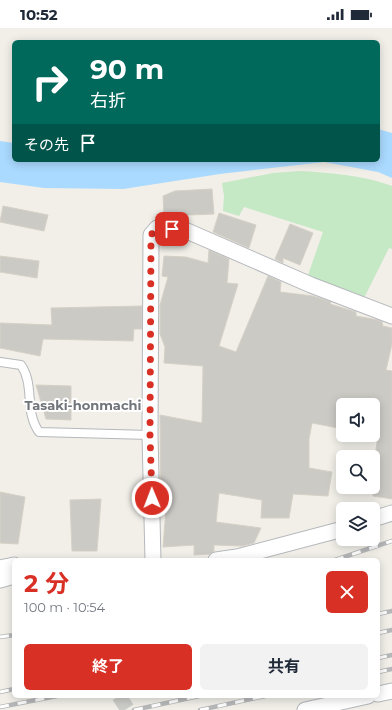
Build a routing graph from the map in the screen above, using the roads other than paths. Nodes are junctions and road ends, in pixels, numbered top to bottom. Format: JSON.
{"nodes":[{"id":1,"x":392,"y":316,"type":"edge"},
{"id":2,"x":0,"y":362,"type":"edge"},
{"id":3,"x":150,"y":435,"type":"junction"},
{"id":4,"x":392,"y":513,"type":"edge"},
{"id":5,"x":380,"y":517,"type":"edge"},
{"id":6,"x":336,"y":531,"type":"edge"},
{"id":7,"x":154,"y":558,"type":"edge"},
{"id":8,"x":230,"y":558,"type":"edge"},
{"id":9,"x":12,"y":565,"type":"edge"},
{"id":10,"x":0,"y":568,"type":"edge"},
{"id":11,"x":12,"y":577,"type":"edge"},
{"id":12,"x":0,"y":580,"type":"edge"},
{"id":13,"x":392,"y":690,"type":"edge"},
{"id":14,"x":380,"y":693,"type":"edge"},
{"id":15,"x":359,"y":698,"type":"edge"},
{"id":16,"x":305,"y":710,"type":"edge"}],
"edges":[{"from":1,"to":3,"type":"street"},
{"from":2,"to":3,"type":"lane"},
{"from":3,"to":7,"type":"street"},
{"from":4,"to":5,"type":"street"},
{"from":6,"to":8,"type":"street"},
{"from":9,"to":10,"type":"street"},
{"from":11,"to":12,"type":"street"},
{"from":13,"to":14,"type":"street"},
{"from":15,"to":16,"type":"street"}]}
